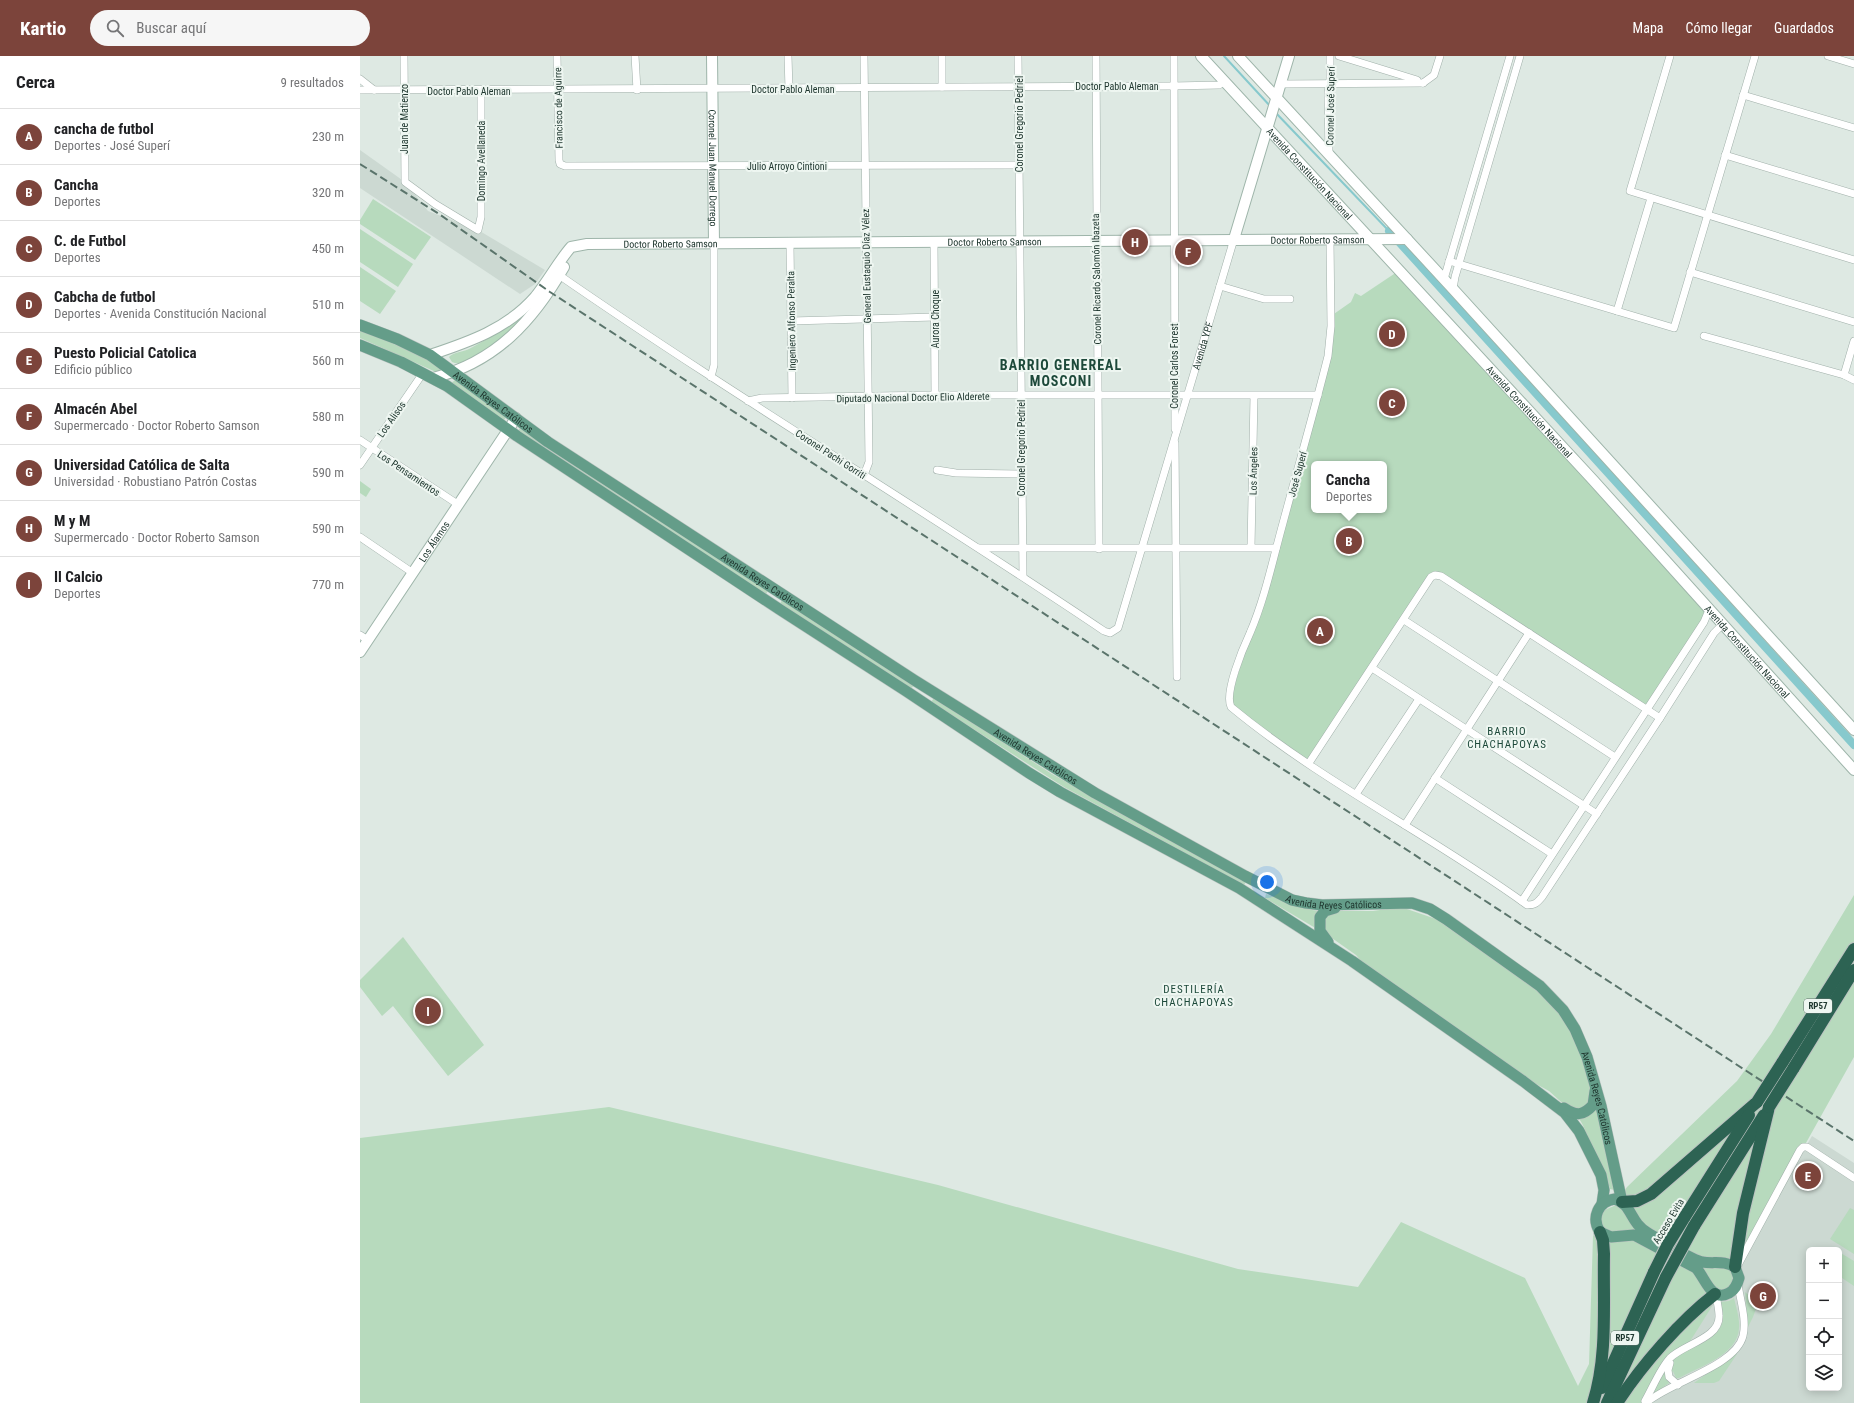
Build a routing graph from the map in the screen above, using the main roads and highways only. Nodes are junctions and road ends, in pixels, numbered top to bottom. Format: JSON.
{"nodes":[{"id":1,"x":712,"y":56,"type":"edge"},
{"id":2,"x":1201,"y":56,"type":"edge"},
{"id":3,"x":1238,"y":56,"type":"edge"},
{"id":4,"x":1289,"y":56,"type":"edge"},
{"id":5,"x":1275,"y":101,"type":"junction"},
{"id":6,"x":1268,"y":128,"type":"junction"},
{"id":7,"x":1371,"y":238,"type":"junction"},
{"id":8,"x":1234,"y":239,"type":"junction"},
{"id":9,"x":1407,"y":239,"type":"junction"},
{"id":10,"x":714,"y":244,"type":"junction"},
{"id":11,"x":557,"y":273,"type":"junction"},
{"id":12,"x":360,"y":325,"type":"edge"},
{"id":13,"x":360,"y":345,"type":"edge"},
{"id":14,"x":430,"y":355,"type":"junction"},
{"id":15,"x":455,"y":372,"type":"junction"},
{"id":16,"x":428,"y":375,"type":"junction"},
{"id":17,"x":516,"y":418,"type":"junction"},
{"id":18,"x":508,"y":430,"type":"junction"},
{"id":19,"x":364,"y":638,"type":"edge"},
{"id":20,"x":360,"y":652,"type":"edge"},
{"id":21,"x":1854,"y":730,"type":"edge"},
{"id":22,"x":1854,"y":770,"type":"edge"},
{"id":23,"x":1380,"y":904,"type":"junction"},
{"id":24,"x":1854,"y":949,"type":"edge"},
{"id":25,"x":1352,"y":961,"type":"junction"},
{"id":26,"x":1854,"y":970,"type":"edge"},
{"id":27,"x":1523,"y":1081,"type":"junction"},
{"id":28,"x":1595,"y":1088,"type":"junction"},
{"id":29,"x":1757,"y":1102,"type":"junction"},
{"id":30,"x":1769,"y":1107,"type":"junction"},
{"id":31,"x":1622,"y":1202,"type":"junction"},
{"id":32,"x":1602,"y":1204,"type":"junction"},
{"id":33,"x":1600,"y":1232,"type":"junction"},
{"id":34,"x":1735,"y":1268,"type":"junction"},
{"id":35,"x":1716,"y":1294,"type":"junction"},
{"id":36,"x":1594,"y":1403,"type":"edge"},
{"id":37,"x":1607,"y":1403,"type":"edge"},
{"id":38,"x":1618,"y":1403,"type":"edge"}],
"edges":[{"from":1,"to":10,"type":"main road","name":"Coronel Juan Manuel Dorrego"},
{"from":2,"to":6,"type":"main road","name":"Avenida Constitución Nacional"},
{"from":3,"to":5,"type":"main road"},
{"from":4,"to":5,"type":"main road","name":"Avenida YPF"},
{"from":5,"to":6,"type":"main road","name":"Avenida YPF"},
{"from":5,"to":9,"type":"main road"},
{"from":6,"to":7,"type":"main road","name":"Avenida Constitución Nacional"},
{"from":6,"to":8,"type":"main road","name":"Avenida YPF"},
{"from":7,"to":8,"type":"main road","name":"Doctor Roberto Samson"},
{"from":7,"to":9,"type":"main road","name":"Doctor Roberto Samson"},
{"from":7,"to":22,"type":"main road","name":"Avenida Constitución Nacional"},
{"from":8,"to":10,"type":"main road","name":"Doctor Roberto Samson"},
{"from":9,"to":21,"type":"main road"},
{"from":10,"to":11,"type":"main road","name":"Doctor Roberto Samson"},
{"from":11,"to":14,"type":"main road","name":"Doctor Roberto Samson"},
{"from":11,"to":15,"type":"main road","name":"Doctor Roberto Samson"},
{"from":12,"to":14,"type":"main road","name":"Avenida Reyes Católicos"},
{"from":13,"to":16,"type":"main road","name":"Avenida Reyes Católicos"},
{"from":14,"to":15,"type":"main road","name":"Avenida Reyes Católicos"},
{"from":15,"to":16,"type":"main road","name":"Doctor Roberto Samson"},
{"from":15,"to":17,"type":"main road","name":"Avenida Reyes Católicos"},
{"from":16,"to":18,"type":"main road","name":"Avenida Reyes Católicos"},
{"from":17,"to":18,"type":"main road","name":"Los Álamos"},
{"from":17,"to":23,"type":"main road","name":"Avenida Reyes Católicos"},
{"from":18,"to":19,"type":"main road","name":"Los Álamos"},
{"from":18,"to":25,"type":"main road","name":"Avenida Reyes Católicos"},
{"from":19,"to":20,"type":"main road","name":"Los Álamos"},
{"from":23,"to":25,"type":"main road"},
{"from":23,"to":28,"type":"main road","name":"Avenida Reyes Católicos"},
{"from":24,"to":29,"type":"highway","name":"Acceso Evita","number":"RP57","bridge":true},
{"from":25,"to":27,"type":"main road","name":"Avenida Reyes Católicos"},
{"from":26,"to":30,"type":"highway","number":"RP57","bridge":true},
{"from":27,"to":28,"type":"main road"},
{"from":27,"to":32,"type":"main road","name":"Avenida Reyes Católicos"},
{"from":28,"to":31,"type":"main road","name":"Avenida Reyes Católicos"},
{"from":29,"to":31,"type":"highway"},
{"from":29,"to":36,"type":"highway","name":"Acceso Evita","number":"RP57","bridge":true},
{"from":30,"to":34,"type":"highway"},
{"from":30,"to":37,"type":"highway","number":"RP57","bridge":true},
{"from":31,"to":32,"type":"main road"},
{"from":31,"to":34,"type":"main road","name":"Avenida Reyes Católicos"},
{"from":32,"to":33,"type":"main road","name":"Avenida Reyes Católicos"},
{"from":33,"to":35,"type":"main road"},
{"from":33,"to":36,"type":"highway"},
{"from":34,"to":35,"type":"main road"},
{"from":35,"to":38,"type":"highway"}]}
